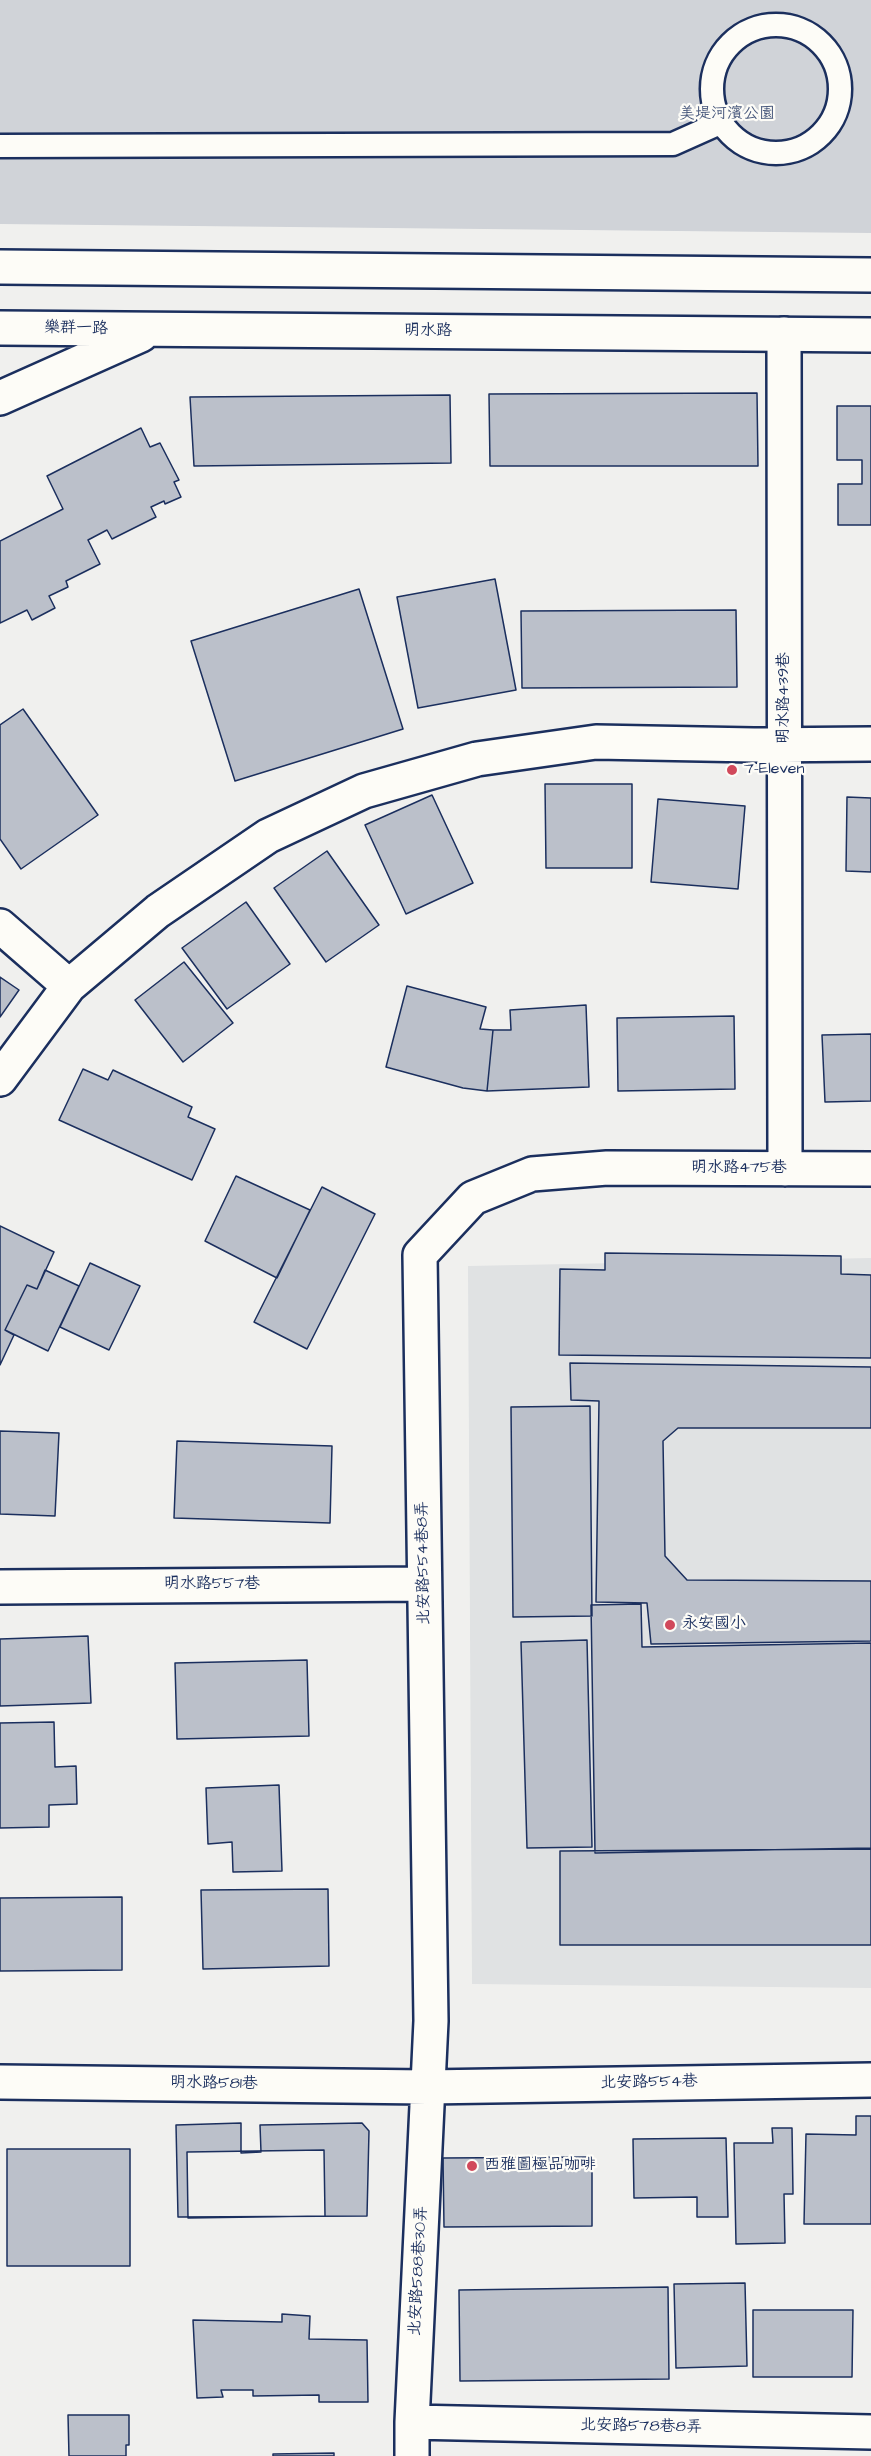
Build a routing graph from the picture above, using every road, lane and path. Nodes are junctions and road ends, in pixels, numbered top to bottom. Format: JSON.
{"nodes":[{"id":1,"x":720,"y":123,"type":"junction"},
{"id":2,"x":0,"y":146,"type":"edge"},
{"id":3,"x":0,"y":267,"type":"edge"},
{"id":4,"x":39,"y":267,"type":"junction"},
{"id":5,"x":871,"y":275,"type":"edge"},
{"id":6,"x":0,"y":287,"type":"edge"},
{"id":7,"x":0,"y":328,"type":"edge"},
{"id":8,"x":151,"y":330,"type":"junction"},
{"id":9,"x":784,"y":334,"type":"junction"},
{"id":10,"x":871,"y":335,"type":"edge"},
{"id":11,"x":0,"y":398,"type":"edge"},
{"id":12,"x":785,"y":744,"type":"junction"},
{"id":13,"x":871,"y":744,"type":"edge"},
{"id":14,"x":0,"y":926,"type":"edge"},
{"id":15,"x":69,"y":986,"type":"junction"},
{"id":16,"x":0,"y":1079,"type":"edge"},
{"id":17,"x":607,"y":1168,"type":"joint"},
{"id":18,"x":785,"y":1169,"type":"junction"},
{"id":19,"x":871,"y":1169,"type":"edge"},
{"id":20,"x":424,"y":1584,"type":"junction"},
{"id":21,"x":0,"y":1587,"type":"edge"},
{"id":22,"x":871,"y":2080,"type":"edge"},
{"id":23,"x":0,"y":2082,"type":"edge"},
{"id":24,"x":427,"y":2087,"type":"junction"},
{"id":25,"x":412,"y":2422,"type":"junction"},
{"id":26,"x":871,"y":2432,"type":"edge"},
{"id":27,"x":412,"y":2456,"type":"edge"}],
"edges":[{"from":1,"to":1,"type":"lane"},
{"from":1,"to":2,"type":"lane"},
{"from":3,"to":4,"type":"street"},
{"from":4,"to":5,"type":"street"},
{"from":4,"to":6,"type":"street"},
{"from":7,"to":8,"type":"street","name":"樂群一路"},
{"from":8,"to":9,"type":"street","name":"明水路"},
{"from":8,"to":11,"type":"street","name":"明水路"},
{"from":9,"to":10,"type":"street","name":"明水路"},
{"from":9,"to":12,"type":"street","name":"明水路439巷"},
{"from":12,"to":13,"type":"street"},
{"from":12,"to":15,"type":"street"},
{"from":12,"to":18,"type":"street","name":"明水路439巷"},
{"from":14,"to":15,"type":"street"},
{"from":15,"to":16,"type":"street"},
{"from":17,"to":18,"type":"street","name":"明水路475巷"},
{"from":17,"to":20,"type":"street","name":"北安路554巷8弄"},
{"from":18,"to":19,"type":"street","name":"明水路475巷"},
{"from":20,"to":21,"type":"street","name":"明水路557巷"},
{"from":20,"to":24,"type":"street","name":"北安路554巷8弄"},
{"from":22,"to":24,"type":"street","name":"北安路554巷"},
{"from":23,"to":24,"type":"street","name":"明水路581巷"},
{"from":24,"to":25,"type":"street","name":"北安路588巷30弄"},
{"from":25,"to":26,"type":"street","name":"北安路578巷8弄"},
{"from":25,"to":27,"type":"street","name":"北安路588巷30弄"}]}
